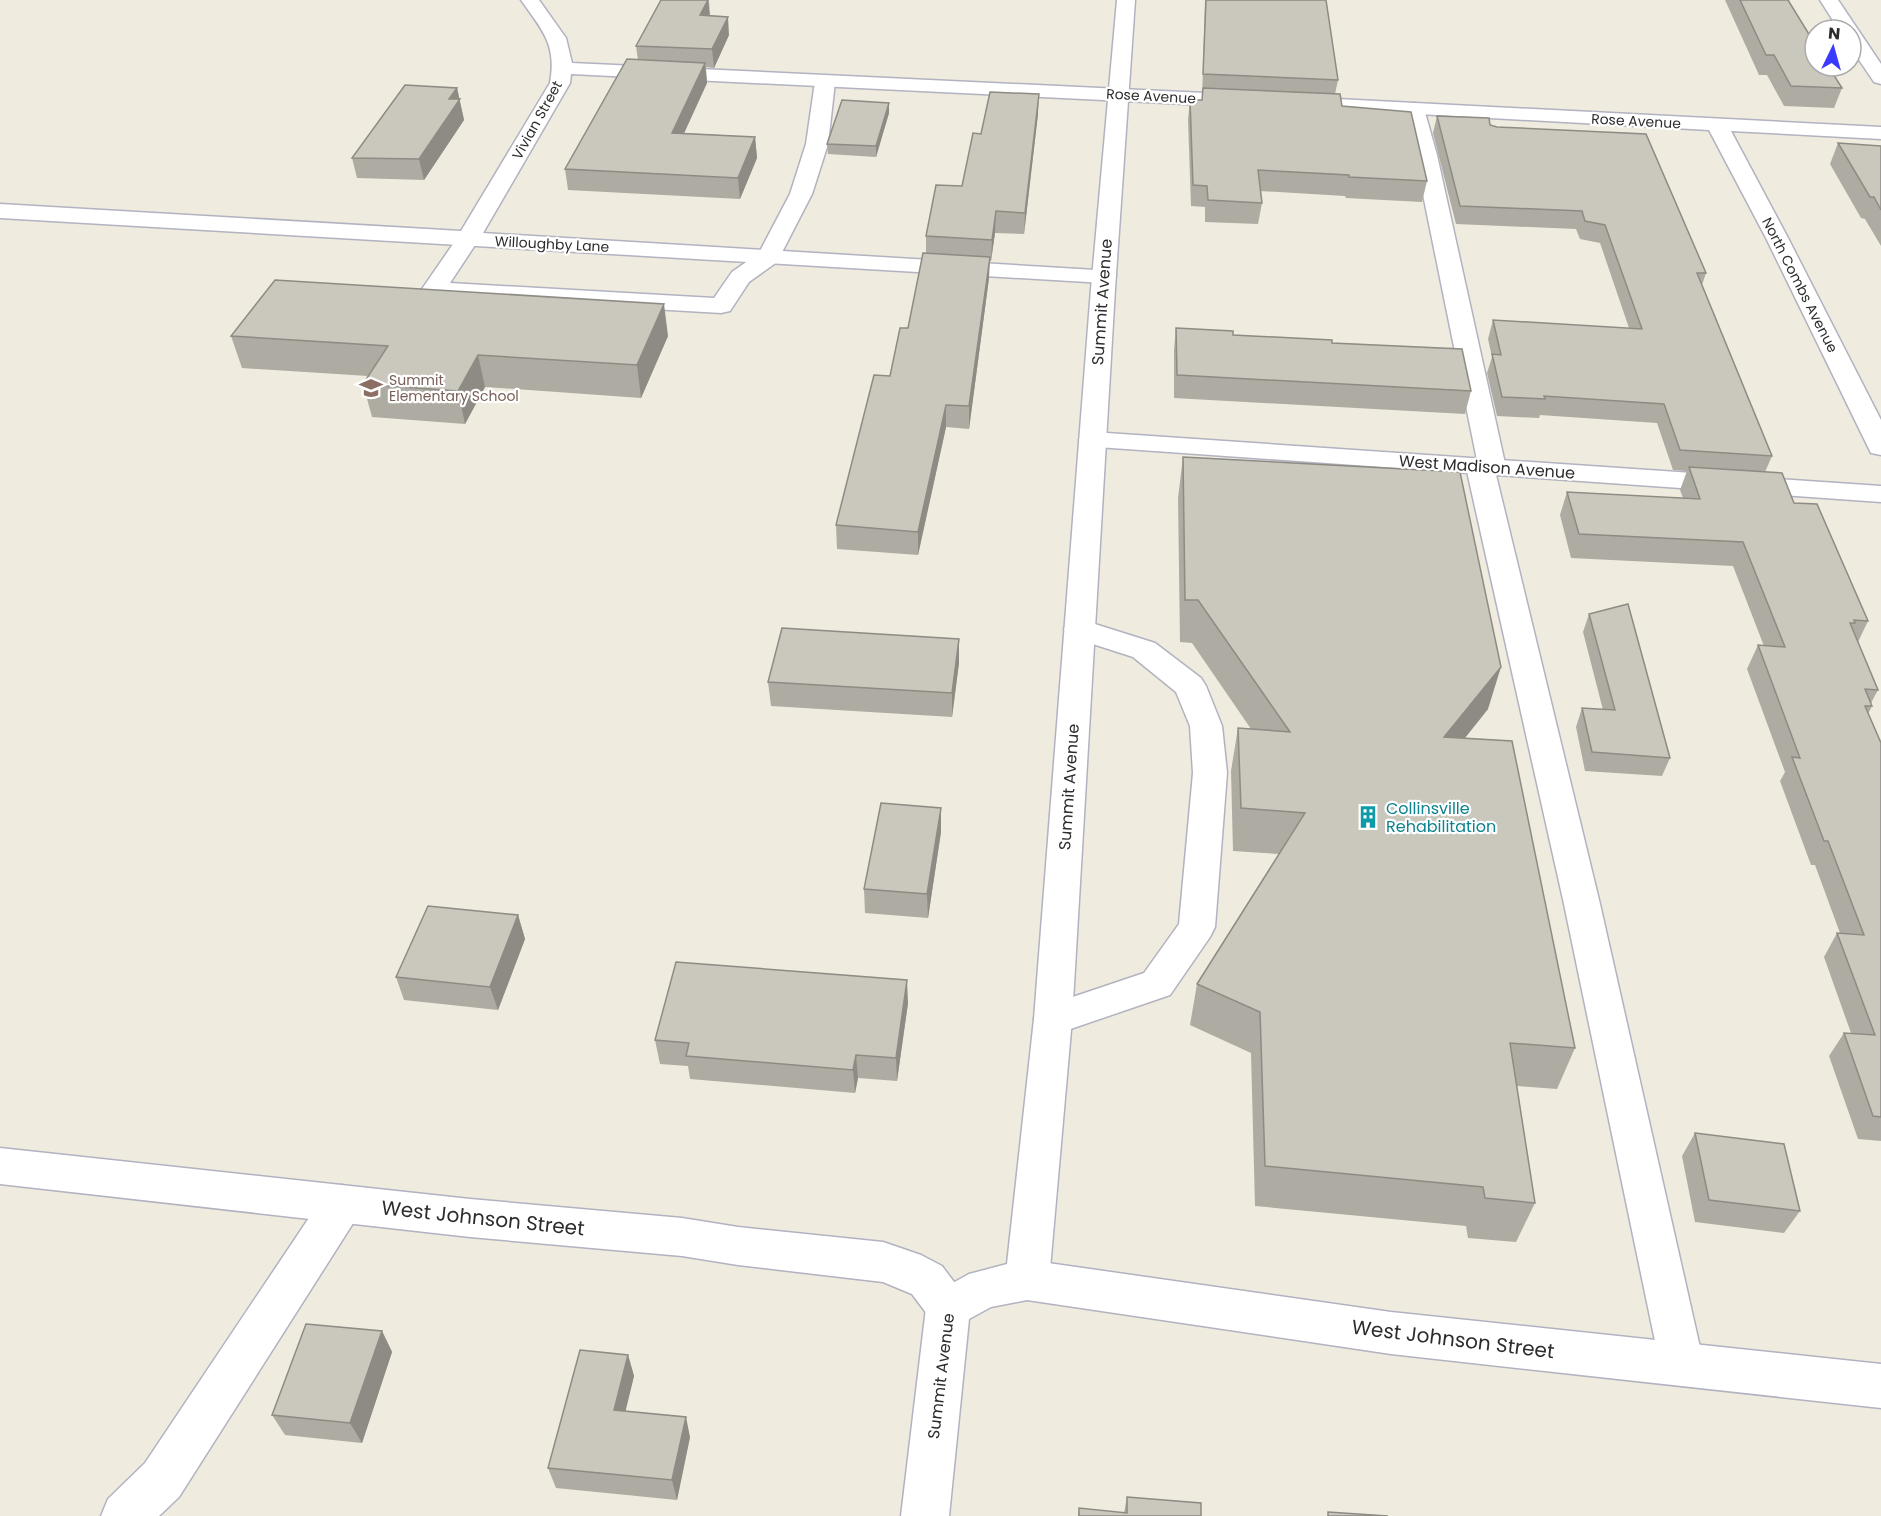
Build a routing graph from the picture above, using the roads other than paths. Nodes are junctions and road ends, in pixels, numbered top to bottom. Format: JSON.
{"nodes":[{"id":1,"x":530,"y":0,"type":"edge"},
{"id":2,"x":1126,"y":0,"type":"edge"},
{"id":3,"x":1829,"y":0,"type":"edge"},
{"id":4,"x":1840,"y":18,"type":"edge"},
{"id":5,"x":1863,"y":52,"type":"edge"},
{"id":6,"x":564,"y":68,"type":"junction"},
{"id":7,"x":1881,"y":78,"type":"edge"},
{"id":8,"x":825,"y":82,"type":"junction"},
{"id":9,"x":1118,"y":94,"type":"junction"},
{"id":10,"x":1414,"y":109,"type":"junction"},
{"id":11,"x":1717,"y":125,"type":"junction"},
{"id":12,"x":1881,"y":133,"type":"edge"},
{"id":13,"x":0,"y":210,"type":"edge"},
{"id":14,"x":468,"y":239,"type":"junction"},
{"id":15,"x":769,"y":256,"type":"junction"},
{"id":16,"x":1104,"y":276,"type":"junction"},
{"id":17,"x":1092,"y":440,"type":"junction"},
{"id":18,"x":1881,"y":447,"type":"edge"},
{"id":19,"x":1486,"y":467,"type":"junction"},
{"id":20,"x":1881,"y":494,"type":"edge"},
{"id":21,"x":1079,"y":629,"type":"junction"},
{"id":22,"x":1053,"y":1019,"type":"junction"},
{"id":23,"x":0,"y":1166,"type":"edge"},
{"id":24,"x":342,"y":1204,"type":"junction"},
{"id":25,"x":1027,"y":1280,"type":"junction"},
{"id":26,"x":948,"y":1308,"type":"junction"},
{"id":27,"x":1682,"y":1365,"type":"junction"},
{"id":28,"x":1881,"y":1386,"type":"edge"},
{"id":29,"x":125,"y":1516,"type":"edge"},
{"id":30,"x":925,"y":1516,"type":"edge"}],
"edges":[{"from":1,"to":6,"type":"street","name":"Vivian Street"},
{"from":2,"to":9,"type":"street","name":"Summit Avenue"},
{"from":3,"to":4,"type":"street"},
{"from":5,"to":7,"type":"street"},
{"from":6,"to":8,"type":"street","name":"Rose Avenue"},
{"from":6,"to":14,"type":"street","name":"Vivian Street"},
{"from":8,"to":9,"type":"street","name":"Rose Avenue"},
{"from":8,"to":15,"type":"street"},
{"from":9,"to":10,"type":"street","name":"Rose Avenue"},
{"from":9,"to":16,"type":"street","name":"Summit Avenue"},
{"from":10,"to":11,"type":"street","name":"Rose Avenue"},
{"from":10,"to":19,"type":"street"},
{"from":11,"to":12,"type":"street","name":"Rose Avenue"},
{"from":11,"to":18,"type":"street","name":"North Combs Avenue"},
{"from":13,"to":14,"type":"street","name":"Willoughby Lane"},
{"from":14,"to":15,"type":"street","name":"Willoughby Lane"},
{"from":14,"to":15,"type":"street","name":"Vivian Street"},
{"from":15,"to":16,"type":"street","name":"Willoughby Lane"},
{"from":16,"to":17,"type":"street","name":"Summit Avenue"},
{"from":17,"to":19,"type":"street","name":"West Madison Avenue"},
{"from":17,"to":21,"type":"street","name":"Summit Avenue"},
{"from":19,"to":20,"type":"street","name":"West Madison Avenue"},
{"from":19,"to":27,"type":"street"},
{"from":21,"to":22,"type":"street","name":"Summit Avenue"},
{"from":21,"to":22,"type":"street"},
{"from":22,"to":25,"type":"street","name":"Summit Avenue"},
{"from":23,"to":24,"type":"street","name":"West Johnson Street"},
{"from":24,"to":26,"type":"street","name":"West Johnson Street"},
{"from":24,"to":29,"type":"street"},
{"from":25,"to":26,"type":"street","name":"Summit Avenue"},
{"from":25,"to":27,"type":"street","name":"West Johnson Street"},
{"from":26,"to":30,"type":"street","name":"Summit Avenue"},
{"from":27,"to":28,"type":"street","name":"West Johnson Street"}]}
